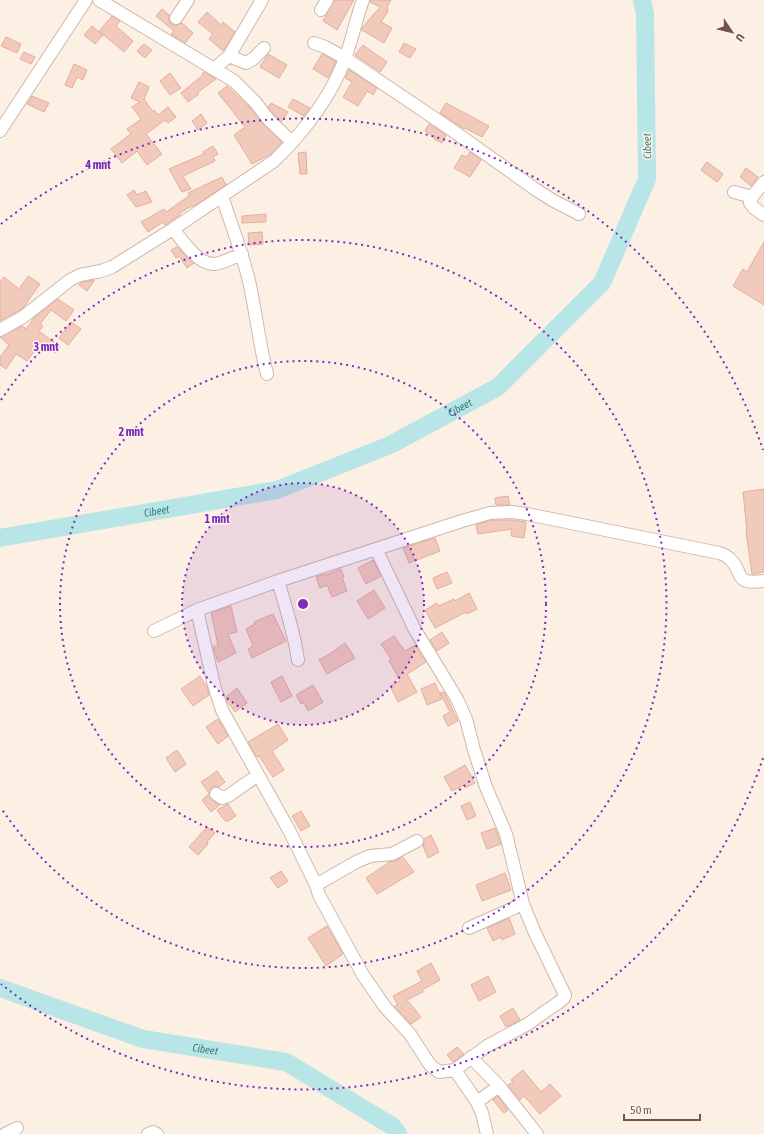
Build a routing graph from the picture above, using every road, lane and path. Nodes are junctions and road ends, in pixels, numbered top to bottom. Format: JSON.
{"nodes":[{"id":1,"x":86,"y":0,"type":"edge"},
{"id":2,"x":100,"y":0,"type":"edge"},
{"id":3,"x":188,"y":0,"type":"edge"},
{"id":4,"x":262,"y":0,"type":"edge"},
{"id":5,"x":364,"y":0,"type":"edge"},
{"id":6,"x":176,"y":18,"type":"dead end"},
{"id":7,"x":314,"y":43,"type":"dead end"},
{"id":8,"x":264,"y":48,"type":"dead end"},
{"id":9,"x":229,"y":56,"type":"junction"},
{"id":10,"x":346,"y":58,"type":"junction"},
{"id":11,"x":215,"y":68,"type":"junction"},
{"id":12,"x":0,"y":131,"type":"edge"},
{"id":13,"x":292,"y":142,"type":"junction"},
{"id":14,"x":764,"y":182,"type":"edge"},
{"id":15,"x":734,"y":192,"type":"dead end"},
{"id":16,"x":222,"y":196,"type":"junction"},
{"id":17,"x":752,"y":197,"type":"junction"},
{"id":18,"x":580,"y":214,"type":"dead end"},
{"id":19,"x":764,"y":215,"type":"edge"},
{"id":20,"x":173,"y":229,"type":"junction"},
{"id":21,"x":242,"y":254,"type":"junction"},
{"id":22,"x":0,"y":330,"type":"edge"},
{"id":23,"x":267,"y":374,"type":"dead end"},
{"id":24,"x":376,"y":549,"type":"junction"},
{"id":25,"x":278,"y":581,"type":"junction"},
{"id":26,"x":764,"y":581,"type":"edge"},
{"id":27,"x":197,"y":610,"type":"junction"},
{"id":28,"x":154,"y":631,"type":"dead end"},
{"id":29,"x":298,"y":660,"type":"dead end"},
{"id":30,"x":258,"y":775,"type":"junction"},
{"id":31,"x":216,"y":794,"type":"dead end"},
{"id":32,"x":417,"y":841,"type":"dead end"},
{"id":33,"x":316,"y":885,"type":"junction"},
{"id":34,"x":523,"y":904,"type":"junction"},
{"id":35,"x":469,"y":928,"type":"dead end"},
{"id":36,"x":471,"y":1057,"type":"junction"},
{"id":37,"x":455,"y":1070,"type":"junction"},
{"id":38,"x":499,"y":1086,"type":"junction"},
{"id":39,"x":477,"y":1102,"type":"junction"},
{"id":40,"x":17,"y":1128,"type":"dead end"},
{"id":41,"x":5,"y":1134,"type":"edge"},
{"id":42,"x":148,"y":1134,"type":"edge"},
{"id":43,"x":157,"y":1134,"type":"edge"},
{"id":44,"x":487,"y":1134,"type":"edge"},
{"id":45,"x":537,"y":1134,"type":"edge"}],
"edges":[{"from":1,"to":12,"type":"street"},
{"from":2,"to":11,"type":"street"},
{"from":3,"to":6,"type":"street"},
{"from":4,"to":9,"type":"street"},
{"from":5,"to":10,"type":"street"},
{"from":7,"to":10,"type":"street"},
{"from":8,"to":9,"type":"street"},
{"from":9,"to":11,"type":"street"},
{"from":10,"to":13,"type":"street"},
{"from":10,"to":18,"type":"street"},
{"from":11,"to":13,"type":"street"},
{"from":13,"to":16,"type":"street"},
{"from":14,"to":17,"type":"street"},
{"from":15,"to":17,"type":"street"},
{"from":16,"to":20,"type":"street"},
{"from":16,"to":21,"type":"street"},
{"from":17,"to":19,"type":"street"},
{"from":20,"to":21,"type":"street"},
{"from":20,"to":22,"type":"street"},
{"from":21,"to":23,"type":"street"},
{"from":24,"to":25,"type":"street"},
{"from":24,"to":26,"type":"street"},
{"from":24,"to":34,"type":"street"},
{"from":25,"to":27,"type":"street"},
{"from":25,"to":29,"type":"street"},
{"from":27,"to":28,"type":"street"},
{"from":27,"to":30,"type":"street"},
{"from":30,"to":31,"type":"street"},
{"from":30,"to":33,"type":"street"},
{"from":32,"to":33,"type":"street"},
{"from":33,"to":37,"type":"street"},
{"from":34,"to":35,"type":"street"},
{"from":34,"to":36,"type":"street"},
{"from":36,"to":37,"type":"street"},
{"from":36,"to":38,"type":"street"},
{"from":37,"to":39,"type":"street"},
{"from":38,"to":39,"type":"street"},
{"from":38,"to":45,"type":"street"},
{"from":39,"to":44,"type":"street"},
{"from":40,"to":41,"type":"street"},
{"from":42,"to":43,"type":"street"}]}
